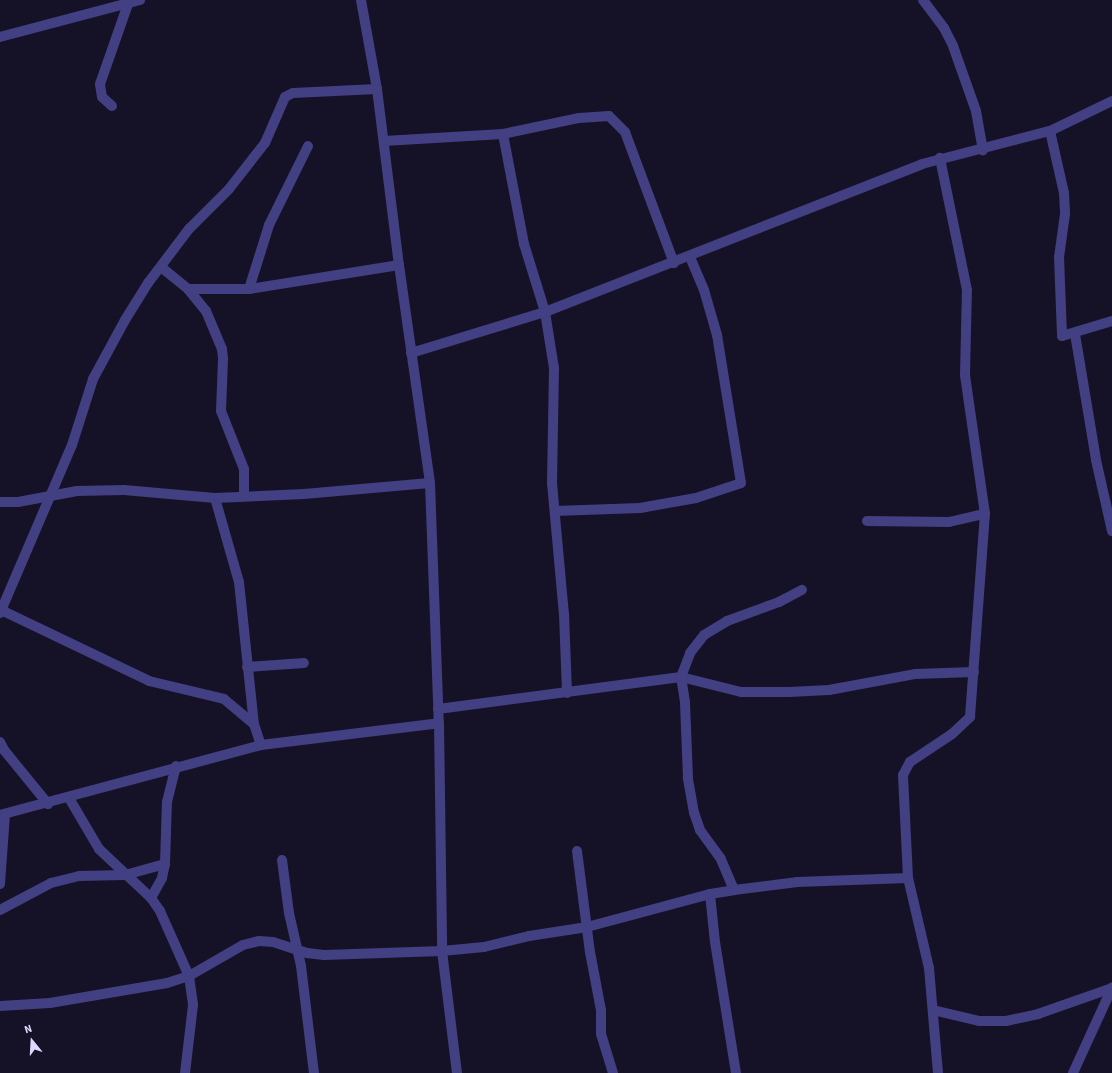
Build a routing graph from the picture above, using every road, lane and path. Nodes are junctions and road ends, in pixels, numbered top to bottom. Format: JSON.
{"nodes":[{"id":1,"x":140,"y":0,"type":"edge"},
{"id":2,"x":361,"y":0,"type":"edge"},
{"id":3,"x":923,"y":0,"type":"edge"},
{"id":4,"x":128,"y":4,"type":"junction"},
{"id":5,"x":0,"y":37,"type":"edge"},
{"id":6,"x":377,"y":89,"type":"junction"},
{"id":7,"x":1112,"y":101,"type":"edge"},
{"id":8,"x":112,"y":106,"type":"dead end"},
{"id":9,"x":1050,"y":131,"type":"junction"},
{"id":10,"x":503,"y":134,"type":"junction"},
{"id":11,"x":384,"y":140,"type":"junction"},
{"id":12,"x":308,"y":146,"type":"dead end"},
{"id":13,"x":983,"y":150,"type":"junction"},
{"id":14,"x":940,"y":158,"type":"junction"},
{"id":15,"x":690,"y":257,"type":"junction"},
{"id":16,"x":674,"y":263,"type":"junction"},
{"id":17,"x":399,"y":264,"type":"junction"},
{"id":18,"x":161,"y":267,"type":"junction"},
{"id":19,"x":188,"y":289,"type":"junction"},
{"id":20,"x":249,"y":289,"type":"junction"},
{"id":21,"x":545,"y":312,"type":"junction"},
{"id":22,"x":1112,"y":321,"type":"edge"},
{"id":23,"x":1075,"y":334,"type":"junction"},
{"id":24,"x":411,"y":353,"type":"junction"},
{"id":25,"x":430,"y":483,"type":"junction"},
{"id":26,"x":244,"y":495,"type":"junction"},
{"id":27,"x":49,"y":497,"type":"junction"},
{"id":28,"x":215,"y":498,"type":"junction"},
{"id":29,"x":0,"y":502,"type":"edge"},
{"id":30,"x":555,"y":511,"type":"junction"},
{"id":31,"x":985,"y":514,"type":"junction"},
{"id":32,"x":867,"y":521,"type":"dead end"},
{"id":33,"x":1112,"y":530,"type":"edge"},
{"id":34,"x":802,"y":590,"type":"dead end"},
{"id":35,"x":1,"y":612,"type":"edge"},
{"id":36,"x":304,"y":663,"type":"dead end"},
{"id":37,"x":247,"y":667,"type":"junction"},
{"id":38,"x":974,"y":672,"type":"junction"},
{"id":39,"x":681,"y":677,"type":"junction"},
{"id":40,"x":567,"y":693,"type":"junction"},
{"id":41,"x":438,"y":709,"type":"junction"},
{"id":42,"x":439,"y":723,"type":"junction"},
{"id":43,"x":254,"y":724,"type":"junction"},
{"id":44,"x":0,"y":742,"type":"edge"},
{"id":45,"x":261,"y":745,"type":"junction"},
{"id":46,"x":176,"y":766,"type":"junction"},
{"id":47,"x":69,"y":798,"type":"junction"},
{"id":48,"x":48,"y":804,"type":"junction"},
{"id":49,"x":3,"y":815,"type":"edge"},
{"id":50,"x":577,"y":851,"type":"dead end"},
{"id":51,"x":282,"y":860,"type":"dead end"},
{"id":52,"x":165,"y":864,"type":"junction"},
{"id":53,"x":125,"y":875,"type":"junction"},
{"id":54,"x":908,"y":878,"type":"junction"},
{"id":55,"x":0,"y":884,"type":"edge"},
{"id":56,"x":734,"y":890,"type":"junction"},
{"id":57,"x":710,"y":894,"type":"junction"},
{"id":58,"x":151,"y":898,"type":"junction"},
{"id":59,"x":0,"y":910,"type":"edge"},
{"id":60,"x":587,"y":927,"type":"junction"},
{"id":61,"x":297,"y":949,"type":"junction"},
{"id":62,"x":442,"y":951,"type":"junction"},
{"id":63,"x":189,"y":976,"type":"junction"},
{"id":64,"x":1112,"y":988,"type":"edge"},
{"id":65,"x":0,"y":1006,"type":"edge"},
{"id":66,"x":934,"y":1010,"type":"junction"},
{"id":67,"x":185,"y":1073,"type":"edge"},
{"id":68,"x":314,"y":1073,"type":"edge"},
{"id":69,"x":457,"y":1073,"type":"edge"},
{"id":70,"x":613,"y":1073,"type":"edge"},
{"id":71,"x":736,"y":1073,"type":"edge"},
{"id":72,"x":938,"y":1073,"type":"edge"},
{"id":73,"x":1073,"y":1073,"type":"edge"}],
"edges":[{"from":1,"to":4,"type":"street"},
{"from":2,"to":6,"type":"street"},
{"from":3,"to":13,"type":"street"},
{"from":4,"to":5,"type":"street"},
{"from":4,"to":8,"type":"street"},
{"from":6,"to":11,"type":"street"},
{"from":6,"to":18,"type":"street"},
{"from":7,"to":9,"type":"street"},
{"from":9,"to":13,"type":"street"},
{"from":9,"to":23,"type":"street"},
{"from":10,"to":11,"type":"street"},
{"from":10,"to":16,"type":"street"},
{"from":10,"to":21,"type":"street"},
{"from":11,"to":17,"type":"street"},
{"from":12,"to":20,"type":"street"},
{"from":13,"to":14,"type":"street"},
{"from":14,"to":15,"type":"street"},
{"from":14,"to":31,"type":"street"},
{"from":15,"to":16,"type":"street"},
{"from":15,"to":30,"type":"street"},
{"from":16,"to":21,"type":"street"},
{"from":17,"to":20,"type":"street"},
{"from":17,"to":24,"type":"street"},
{"from":18,"to":19,"type":"street"},
{"from":18,"to":27,"type":"street"},
{"from":19,"to":20,"type":"street"},
{"from":19,"to":26,"type":"street"},
{"from":21,"to":24,"type":"street"},
{"from":21,"to":30,"type":"street"},
{"from":22,"to":23,"type":"street"},
{"from":23,"to":33,"type":"street"},
{"from":24,"to":25,"type":"street"},
{"from":25,"to":26,"type":"street"},
{"from":25,"to":41,"type":"street"},
{"from":26,"to":28,"type":"street"},
{"from":27,"to":28,"type":"street"},
{"from":27,"to":29,"type":"street"},
{"from":27,"to":35,"type":"street"},
{"from":28,"to":37,"type":"street"},
{"from":30,"to":40,"type":"street"},
{"from":31,"to":32,"type":"street"},
{"from":31,"to":38,"type":"street"},
{"from":34,"to":39,"type":"street"},
{"from":35,"to":43,"type":"street"},
{"from":36,"to":37,"type":"street"},
{"from":37,"to":43,"type":"street"},
{"from":38,"to":39,"type":"street"},
{"from":38,"to":54,"type":"street"},
{"from":39,"to":40,"type":"street"},
{"from":39,"to":56,"type":"street"},
{"from":40,"to":41,"type":"street"},
{"from":41,"to":42,"type":"street"},
{"from":42,"to":45,"type":"street"},
{"from":42,"to":62,"type":"street"},
{"from":43,"to":45,"type":"street"},
{"from":44,"to":48,"type":"street"},
{"from":45,"to":46,"type":"street"},
{"from":46,"to":47,"type":"street"},
{"from":46,"to":52,"type":"street"},
{"from":47,"to":48,"type":"street"},
{"from":47,"to":53,"type":"street"},
{"from":48,"to":49,"type":"street"},
{"from":49,"to":55,"type":"street"},
{"from":50,"to":60,"type":"street"},
{"from":51,"to":61,"type":"street"},
{"from":52,"to":53,"type":"street"},
{"from":52,"to":58,"type":"street"},
{"from":53,"to":58,"type":"street"},
{"from":53,"to":59,"type":"street"},
{"from":54,"to":56,"type":"street"},
{"from":54,"to":66,"type":"street"},
{"from":56,"to":57,"type":"street"},
{"from":57,"to":60,"type":"street"},
{"from":57,"to":71,"type":"street"},
{"from":58,"to":63,"type":"street"},
{"from":60,"to":62,"type":"street"},
{"from":60,"to":70,"type":"street"},
{"from":61,"to":62,"type":"street"},
{"from":61,"to":63,"type":"street"},
{"from":61,"to":68,"type":"street"},
{"from":62,"to":69,"type":"street"},
{"from":63,"to":65,"type":"street"},
{"from":63,"to":67,"type":"street"},
{"from":64,"to":66,"type":"street"},
{"from":64,"to":73,"type":"street"},
{"from":66,"to":72,"type":"street"}]}
